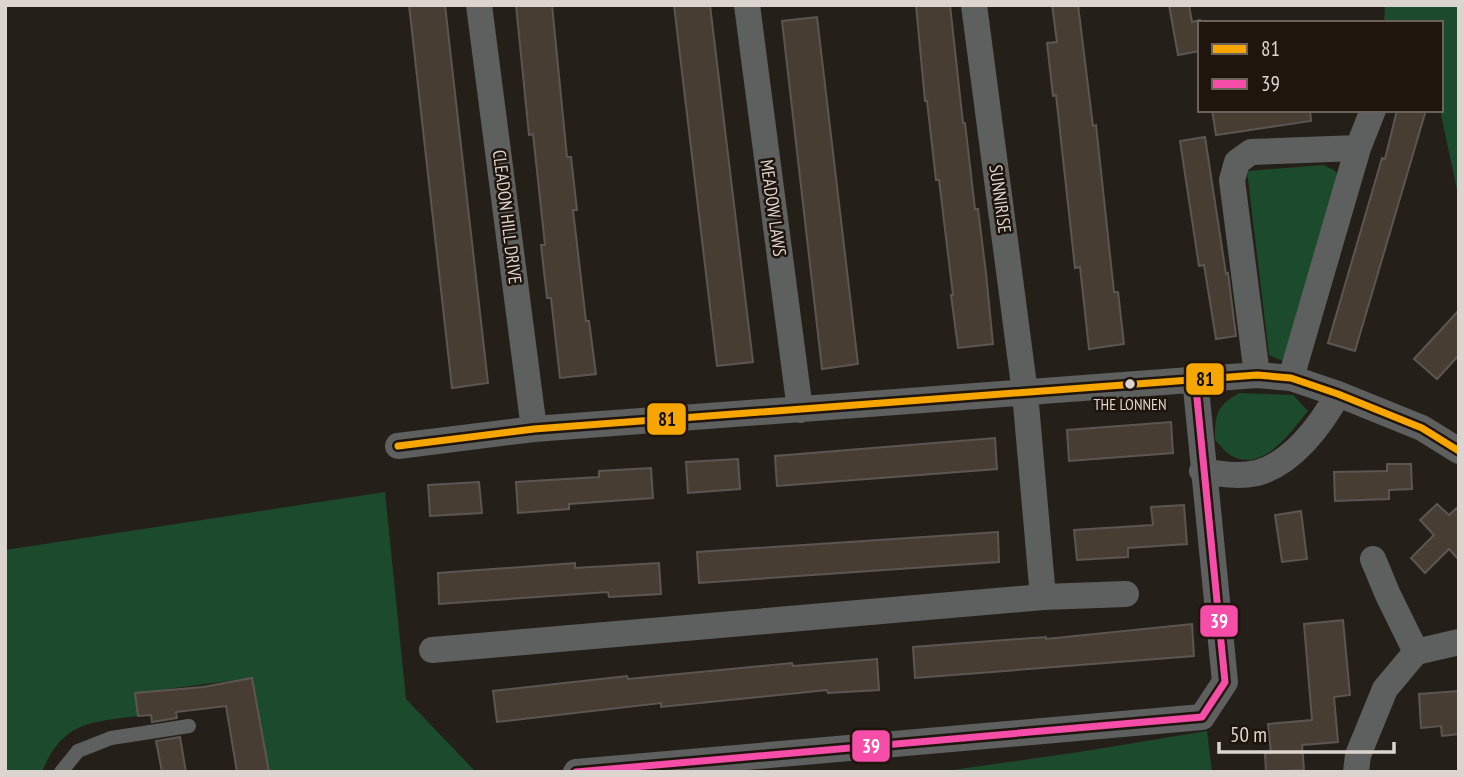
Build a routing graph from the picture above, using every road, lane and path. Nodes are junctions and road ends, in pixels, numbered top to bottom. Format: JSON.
{"nodes":[{"id":1,"x":479,"y":5,"type":"edge"},
{"id":2,"x":747,"y":5,"type":"edge"},
{"id":3,"x":974,"y":5,"type":"edge"},
{"id":4,"x":1372,"y":112,"type":"edge"},
{"id":5,"x":1358,"y":148,"type":"junction"},
{"id":6,"x":1257,"y":375,"type":"junction"},
{"id":7,"x":1195,"y":378,"type":"junction"},
{"id":8,"x":1291,"y":378,"type":"junction"},
{"id":9,"x":1025,"y":393,"type":"junction"},
{"id":10,"x":1338,"y":394,"type":"junction"},
{"id":11,"x":800,"y":410,"type":"junction"},
{"id":12,"x":534,"y":429,"type":"junction"},
{"id":13,"x":398,"y":446,"type":"dead end"},
{"id":14,"x":1459,"y":451,"type":"edge"},
{"id":15,"x":1202,"y":471,"type":"junction"},
{"id":16,"x":1373,"y":559,"type":"dead end"},
{"id":17,"x":1126,"y":594,"type":"dead end"},
{"id":18,"x":1043,"y":597,"type":"junction"},
{"id":19,"x":1459,"y":642,"type":"edge"},
{"id":20,"x":432,"y":650,"type":"dead end"},
{"id":21,"x":1416,"y":652,"type":"junction"},
{"id":22,"x":189,"y":726,"type":"dead end"},
{"id":23,"x":61,"y":772,"type":"edge"},
{"id":24,"x":576,"y":772,"type":"edge"},
{"id":25,"x":1356,"y":772,"type":"edge"}],
"edges":[{"from":1,"to":12,"type":"street","name":"CLEADON HILL DRIVE"},
{"from":2,"to":11,"type":"street","name":"MEADOW LAWS"},
{"from":3,"to":9,"type":"street","name":"SUNNIRISE"},
{"from":4,"to":5,"type":"street"},
{"from":5,"to":6,"type":"street"},
{"from":5,"to":8,"type":"street"},
{"from":6,"to":7,"type":"street"},
{"from":6,"to":8,"type":"street"},
{"from":7,"to":9,"type":"street"},
{"from":7,"to":15,"type":"street"},
{"from":8,"to":10,"type":"street"},
{"from":9,"to":11,"type":"street"},
{"from":9,"to":18,"type":"street","name":"SUNNIRISE"},
{"from":10,"to":14,"type":"street"},
{"from":10,"to":15,"type":"street"},
{"from":11,"to":12,"type":"street"},
{"from":12,"to":13,"type":"street"},
{"from":15,"to":24,"type":"street"},
{"from":16,"to":21,"type":"street"},
{"from":17,"to":18,"type":"street"},
{"from":18,"to":20,"type":"street"},
{"from":19,"to":21,"type":"street"},
{"from":21,"to":25,"type":"street"},
{"from":22,"to":23,"type":"lane"}]}
